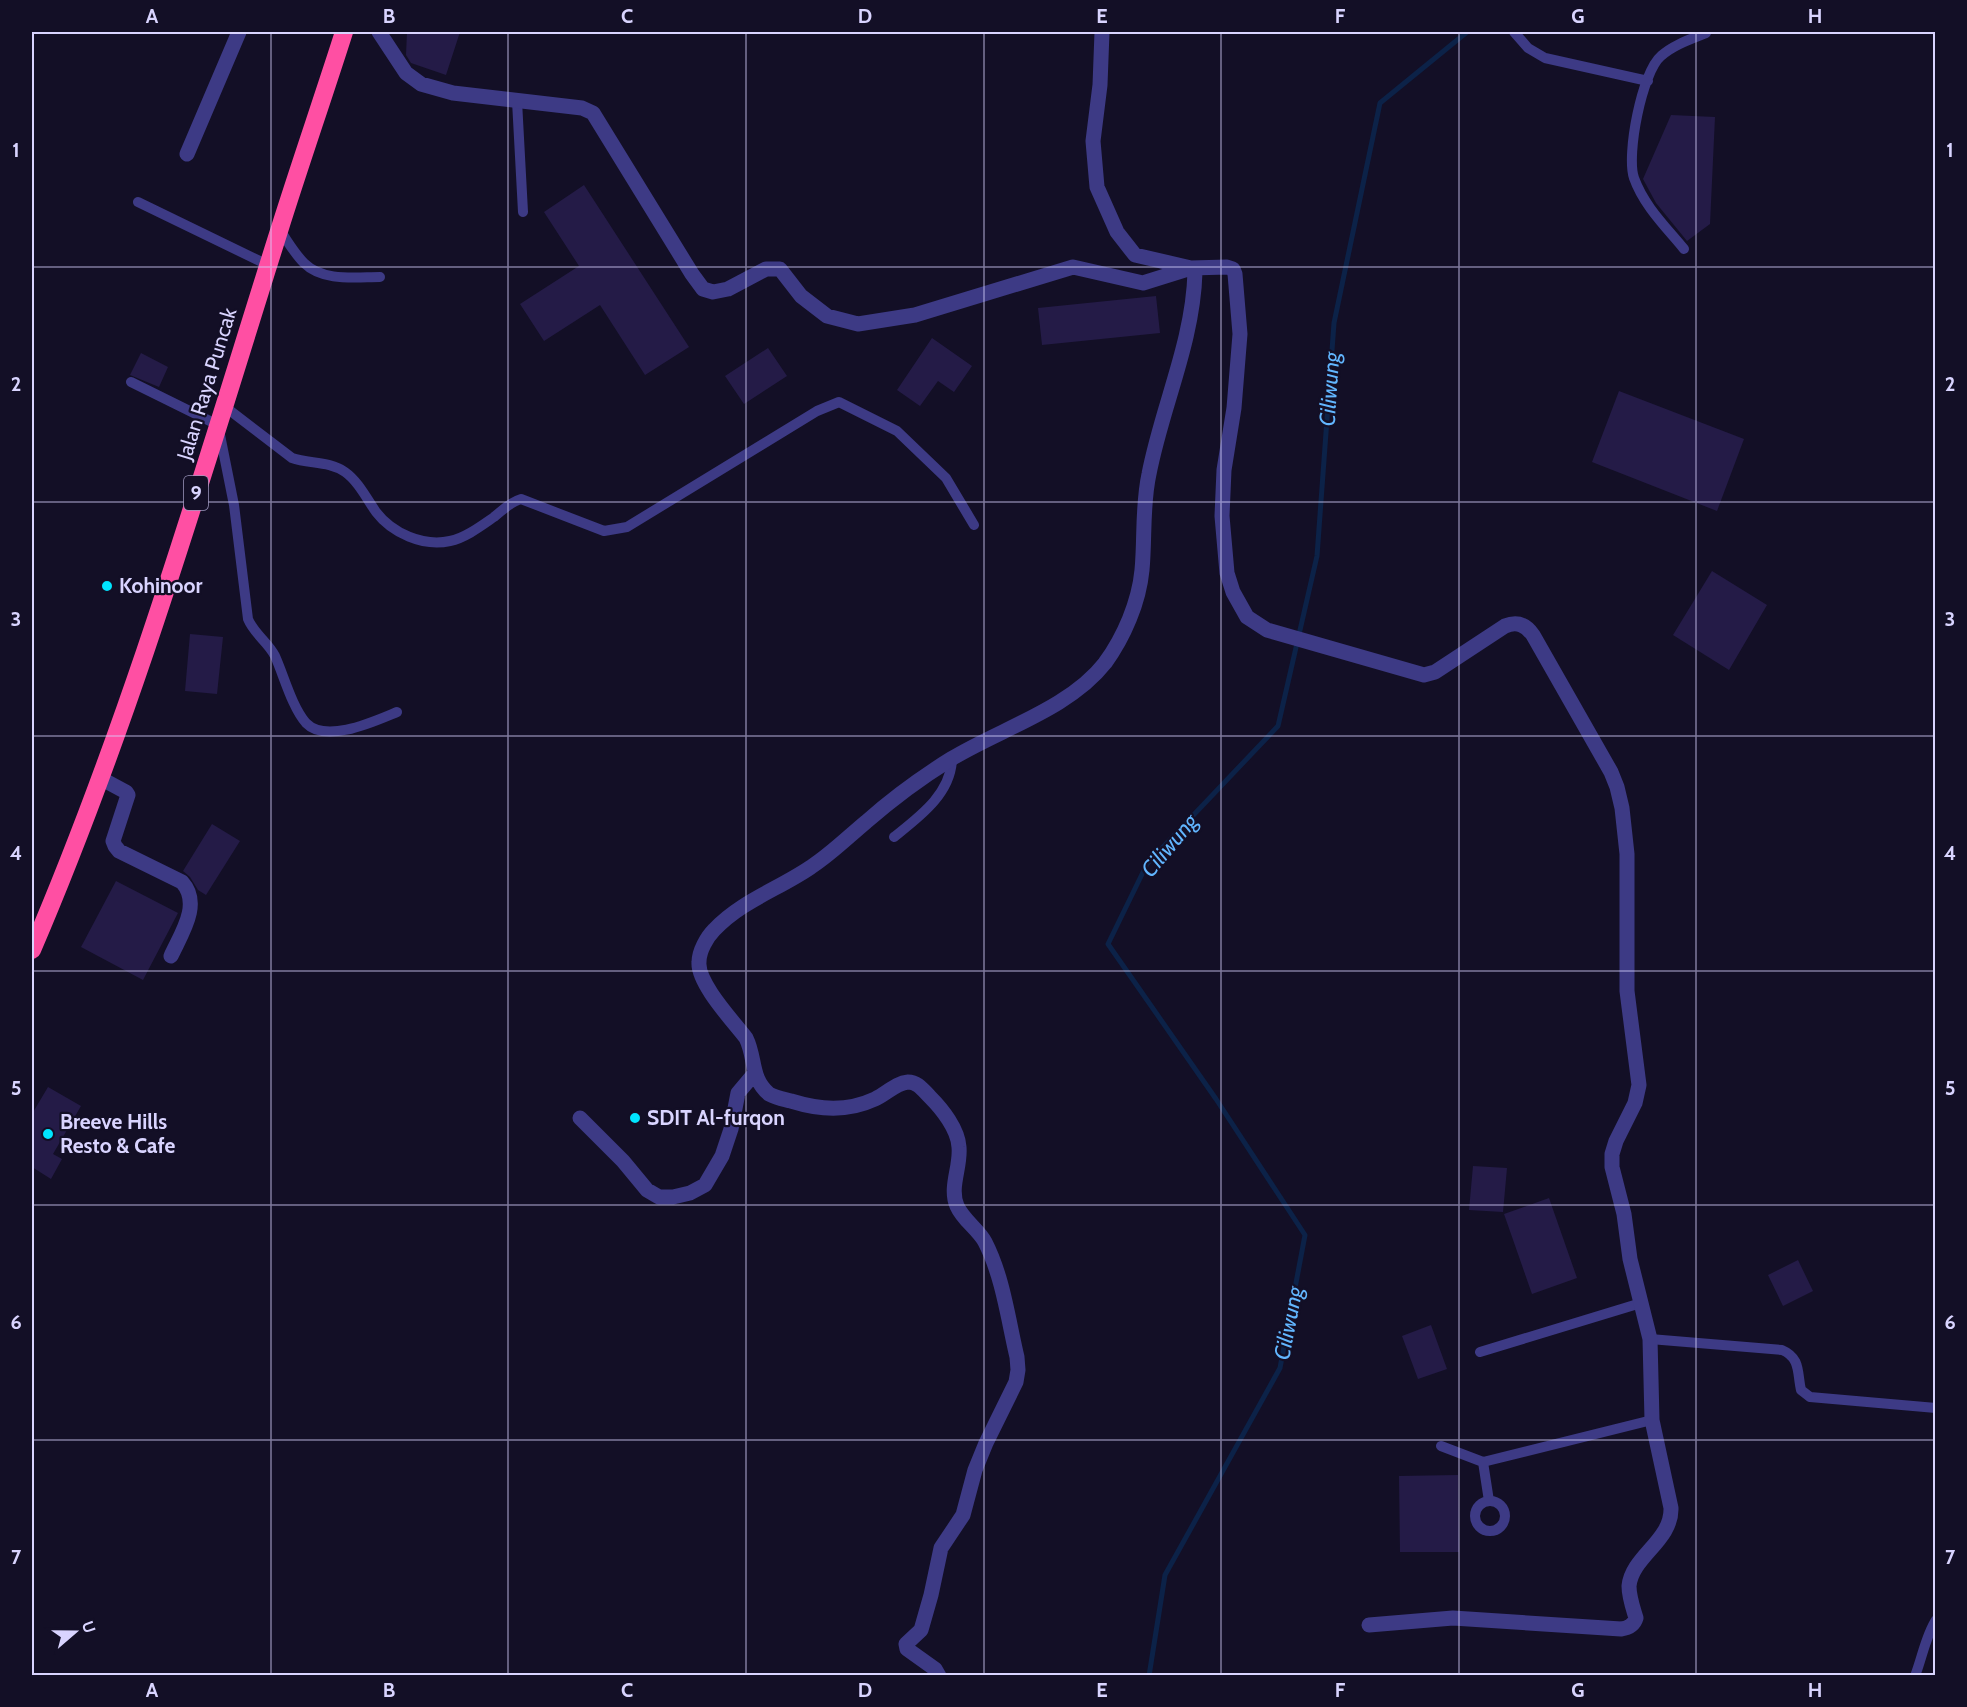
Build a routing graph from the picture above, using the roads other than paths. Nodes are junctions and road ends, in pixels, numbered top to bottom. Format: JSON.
{"nodes":[{"id":1,"x":239,"y":32,"type":"edge"},
{"id":2,"x":379,"y":32,"type":"edge"},
{"id":3,"x":1102,"y":32,"type":"edge"},
{"id":4,"x":1514,"y":32,"type":"edge"},
{"id":5,"x":342,"y":33,"type":"edge"},
{"id":6,"x":1706,"y":33,"type":"dead end"},
{"id":7,"x":1648,"y":81,"type":"junction"},
{"id":8,"x":517,"y":100,"type":"junction"},
{"id":9,"x":187,"y":154,"type":"dead end"},
{"id":10,"x":138,"y":202,"type":"dead end"},
{"id":11,"x":523,"y":212,"type":"dead end"},
{"id":12,"x":279,"y":229,"type":"junction"},
{"id":13,"x":1684,"y":249,"type":"dead end"},
{"id":14,"x":268,"y":265,"type":"junction"},
{"id":15,"x":1191,"y":268,"type":"junction"},
{"id":16,"x":380,"y":277,"type":"dead end"},
{"id":17,"x":131,"y":382,"type":"dead end"},
{"id":18,"x":224,"y":406,"type":"junction"},
{"id":19,"x":218,"y":425,"type":"junction"},
{"id":20,"x":974,"y":525,"type":"dead end"},
{"id":21,"x":397,"y":712,"type":"dead end"},
{"id":22,"x":952,"y":759,"type":"junction"},
{"id":23,"x":100,"y":778,"type":"junction"},
{"id":24,"x":894,"y":837,"type":"dead end"},
{"id":25,"x":32,"y":948,"type":"edge"},
{"id":26,"x":171,"y":956,"type":"dead end"},
{"id":27,"x":754,"y":1074,"type":"junction"},
{"id":28,"x":580,"y":1118,"type":"dead end"},
{"id":29,"x":1641,"y":1303,"type":"junction"},
{"id":30,"x":1650,"y":1339,"type":"junction"},
{"id":31,"x":1480,"y":1352,"type":"dead end"},
{"id":32,"x":1935,"y":1408,"type":"edge"},
{"id":33,"x":1652,"y":1420,"type":"junction"},
{"id":34,"x":1442,"y":1446,"type":"dead end"},
{"id":35,"x":1483,"y":1462,"type":"junction"},
{"id":36,"x":1489,"y":1501,"type":"dead end"},
{"id":37,"x":1935,"y":1620,"type":"edge"},
{"id":38,"x":1369,"y":1625,"type":"dead end"},
{"id":39,"x":939,"y":1676,"type":"edge"},
{"id":40,"x":1916,"y":1676,"type":"edge"}],
"edges":[{"from":1,"to":9,"type":"street"},
{"from":2,"to":8,"type":"street"},
{"from":3,"to":15,"type":"street"},
{"from":4,"to":7,"type":"lane"},
{"from":5,"to":12,"type":"highway","name":"Jalan Raya Puncak","number":"9"},
{"from":6,"to":7,"type":"lane"},
{"from":7,"to":13,"type":"lane"},
{"from":8,"to":11,"type":"lane"},
{"from":8,"to":15,"type":"street"},
{"from":10,"to":14,"type":"lane"},
{"from":12,"to":14,"type":"highway","name":"Jalan Raya Puncak","number":"9"},
{"from":12,"to":16,"type":"lane"},
{"from":14,"to":18,"type":"highway","name":"Jalan Raya Puncak","number":"9"},
{"from":15,"to":22,"type":"street"},
{"from":15,"to":29,"type":"street"},
{"from":17,"to":19,"type":"lane"},
{"from":18,"to":19,"type":"highway","name":"Jalan Raya Puncak","number":"9"},
{"from":18,"to":20,"type":"lane"},
{"from":19,"to":21,"type":"lane"},
{"from":19,"to":23,"type":"highway","name":"Jalan Raya Puncak","number":"9"},
{"from":22,"to":24,"type":"lane"},
{"from":22,"to":27,"type":"street"},
{"from":23,"to":25,"type":"highway","name":"Jalan Raya Puncak","number":"9"},
{"from":23,"to":26,"type":"street"},
{"from":27,"to":28,"type":"street"},
{"from":27,"to":39,"type":"street"},
{"from":29,"to":30,"type":"street"},
{"from":29,"to":31,"type":"lane"},
{"from":30,"to":32,"type":"lane"},
{"from":30,"to":33,"type":"street"},
{"from":33,"to":35,"type":"lane"},
{"from":33,"to":38,"type":"street"},
{"from":34,"to":35,"type":"lane"},
{"from":35,"to":36,"type":"lane"},
{"from":37,"to":40,"type":"lane"}]}
